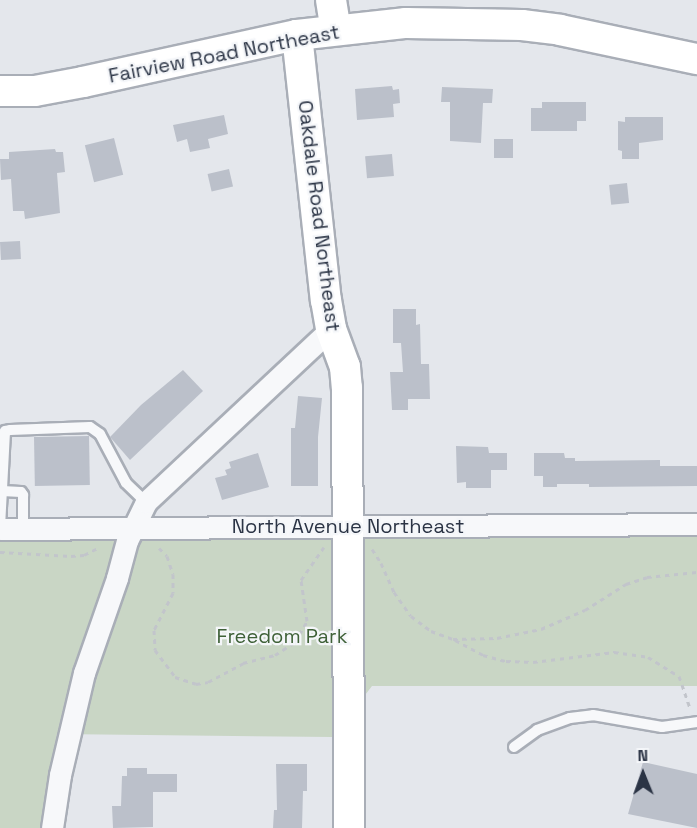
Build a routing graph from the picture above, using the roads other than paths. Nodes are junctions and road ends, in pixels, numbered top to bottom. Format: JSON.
{"nodes":[{"id":1,"x":331,"y":0,"type":"edge"},
{"id":2,"x":336,"y":30,"type":"junction"},
{"id":3,"x":297,"y":35,"type":"junction"},
{"id":4,"x":697,"y":59,"type":"edge"},
{"id":5,"x":0,"y":91,"type":"edge"},
{"id":6,"x":331,"y":329,"type":"junction"},
{"id":7,"x":2,"y":491,"type":"junction"},
{"id":8,"x":147,"y":502,"type":"junction"},
{"id":9,"x":697,"y":524,"type":"edge"},
{"id":10,"x":134,"y":526,"type":"junction"},
{"id":11,"x":0,"y":528,"type":"edge"},
{"id":12,"x":23,"y":528,"type":"junction"},
{"id":13,"x":347,"y":537,"type":"junction"},
{"id":14,"x":694,"y":718,"type":"edge"},
{"id":15,"x":514,"y":747,"type":"dead end"},
{"id":16,"x":52,"y":828,"type":"edge"},
{"id":17,"x":349,"y":828,"type":"edge"}],
"edges":[{"from":1,"to":2,"type":"street"},
{"from":2,"to":3,"type":"street","name":"Fairview Road Northeast"},
{"from":2,"to":4,"type":"street","name":"Fairview Road Northeast"},
{"from":3,"to":5,"type":"street","name":"Fairview Road Northeast"},
{"from":3,"to":6,"type":"street","name":"Oakdale Road Northeast"},
{"from":6,"to":8,"type":"street"},
{"from":6,"to":13,"type":"street","name":"Oakdale Road Northeast"},
{"from":7,"to":8,"type":"lane"},
{"from":7,"to":11,"type":"lane"},
{"from":7,"to":12,"type":"lane"},
{"from":8,"to":10,"type":"street"},
{"from":9,"to":13,"type":"street","name":"North Avenue Northeast"},
{"from":10,"to":12,"type":"street","name":"North Avenue Northeast"},
{"from":10,"to":13,"type":"street","name":"North Avenue Northeast"},
{"from":10,"to":16,"type":"street"},
{"from":11,"to":12,"type":"street","name":"North Avenue Northeast"},
{"from":13,"to":17,"type":"street","name":"Oakdale Road Northeast"},
{"from":14,"to":15,"type":"lane"}]}
